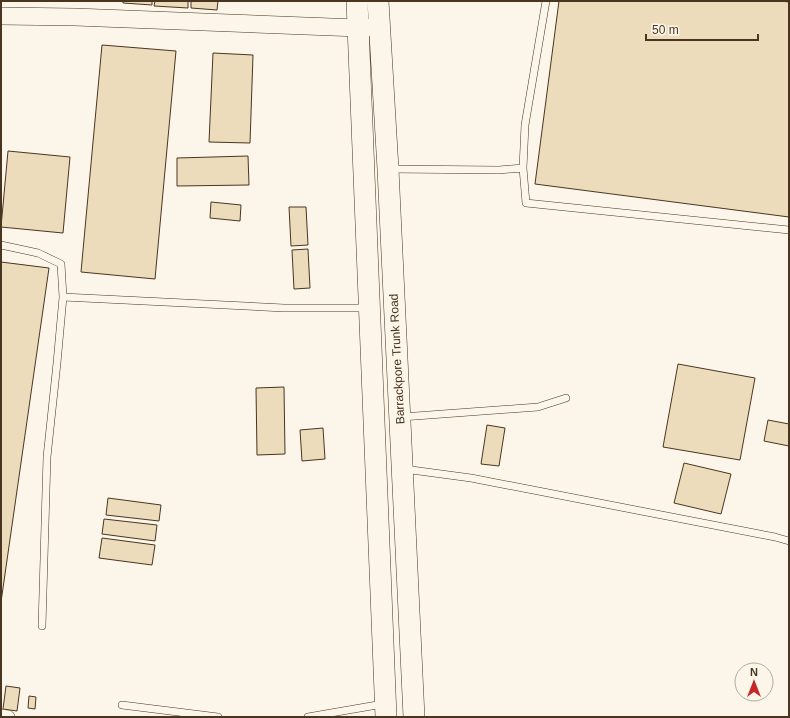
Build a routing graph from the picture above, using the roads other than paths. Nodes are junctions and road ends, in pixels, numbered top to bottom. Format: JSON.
{"nodes":[{"id":1,"x":357,"y":1,"type":"edge"},
{"id":2,"x":378,"y":1,"type":"edge"},
{"id":3,"x":546,"y":1,"type":"edge"},
{"id":4,"x":1,"y":16,"type":"edge"},
{"id":5,"x":380,"y":27,"type":"junction"},
{"id":6,"x":358,"y":28,"type":"junction"},
{"id":7,"x":523,"y":168,"type":"junction"},
{"id":8,"x":388,"y":169,"type":"junction"},
{"id":9,"x":789,"y":230,"type":"edge"},
{"id":10,"x":1,"y":245,"type":"edge"},
{"id":11,"x":63,"y":297,"type":"junction"},
{"id":12,"x":369,"y":308,"type":"junction"},
{"id":13,"x":566,"y":398,"type":"dead end"},
{"id":14,"x":399,"y":418,"type":"junction"},
{"id":15,"x":402,"y":468,"type":"junction"},
{"id":16,"x":789,"y":541,"type":"edge"},
{"id":17,"x":42,"y":626,"type":"dead end"},
{"id":18,"x":122,"y":705,"type":"dead end"},
{"id":19,"x":386,"y":710,"type":"edge"},
{"id":20,"x":1,"y":716,"type":"edge"},
{"id":21,"x":8,"y":717,"type":"edge"},
{"id":22,"x":218,"y":717,"type":"edge"},
{"id":23,"x":308,"y":717,"type":"edge"},
{"id":24,"x":414,"y":717,"type":"edge"}],
"edges":[{"from":1,"to":6,"type":"main road","name":"Barrackpore Trunk Road"},
{"from":2,"to":5,"type":"main road","name":"Barrackpore Trunk Road"},
{"from":3,"to":7,"type":"lane"},
{"from":4,"to":6,"type":"street"},
{"from":5,"to":6,"type":"street"},
{"from":5,"to":8,"type":"main road","name":"Barrackpore Trunk Road"},
{"from":6,"to":12,"type":"main road","name":"Barrackpore Trunk Road"},
{"from":7,"to":8,"type":"lane"},
{"from":7,"to":9,"type":"lane"},
{"from":8,"to":14,"type":"main road","name":"Barrackpore Trunk Road"},
{"from":10,"to":11,"type":"lane"},
{"from":11,"to":12,"type":"lane"},
{"from":11,"to":17,"type":"lane"},
{"from":12,"to":19,"type":"main road","name":"Barrackpore Trunk Road"},
{"from":13,"to":14,"type":"lane"},
{"from":14,"to":15,"type":"main road","name":"Barrackpore Trunk Road"},
{"from":15,"to":16,"type":"lane"},
{"from":15,"to":24,"type":"main road","name":"Barrackpore Trunk Road"},
{"from":18,"to":22,"type":"lane"},
{"from":19,"to":23,"type":"lane"},
{"from":20,"to":21,"type":"street"}]}
